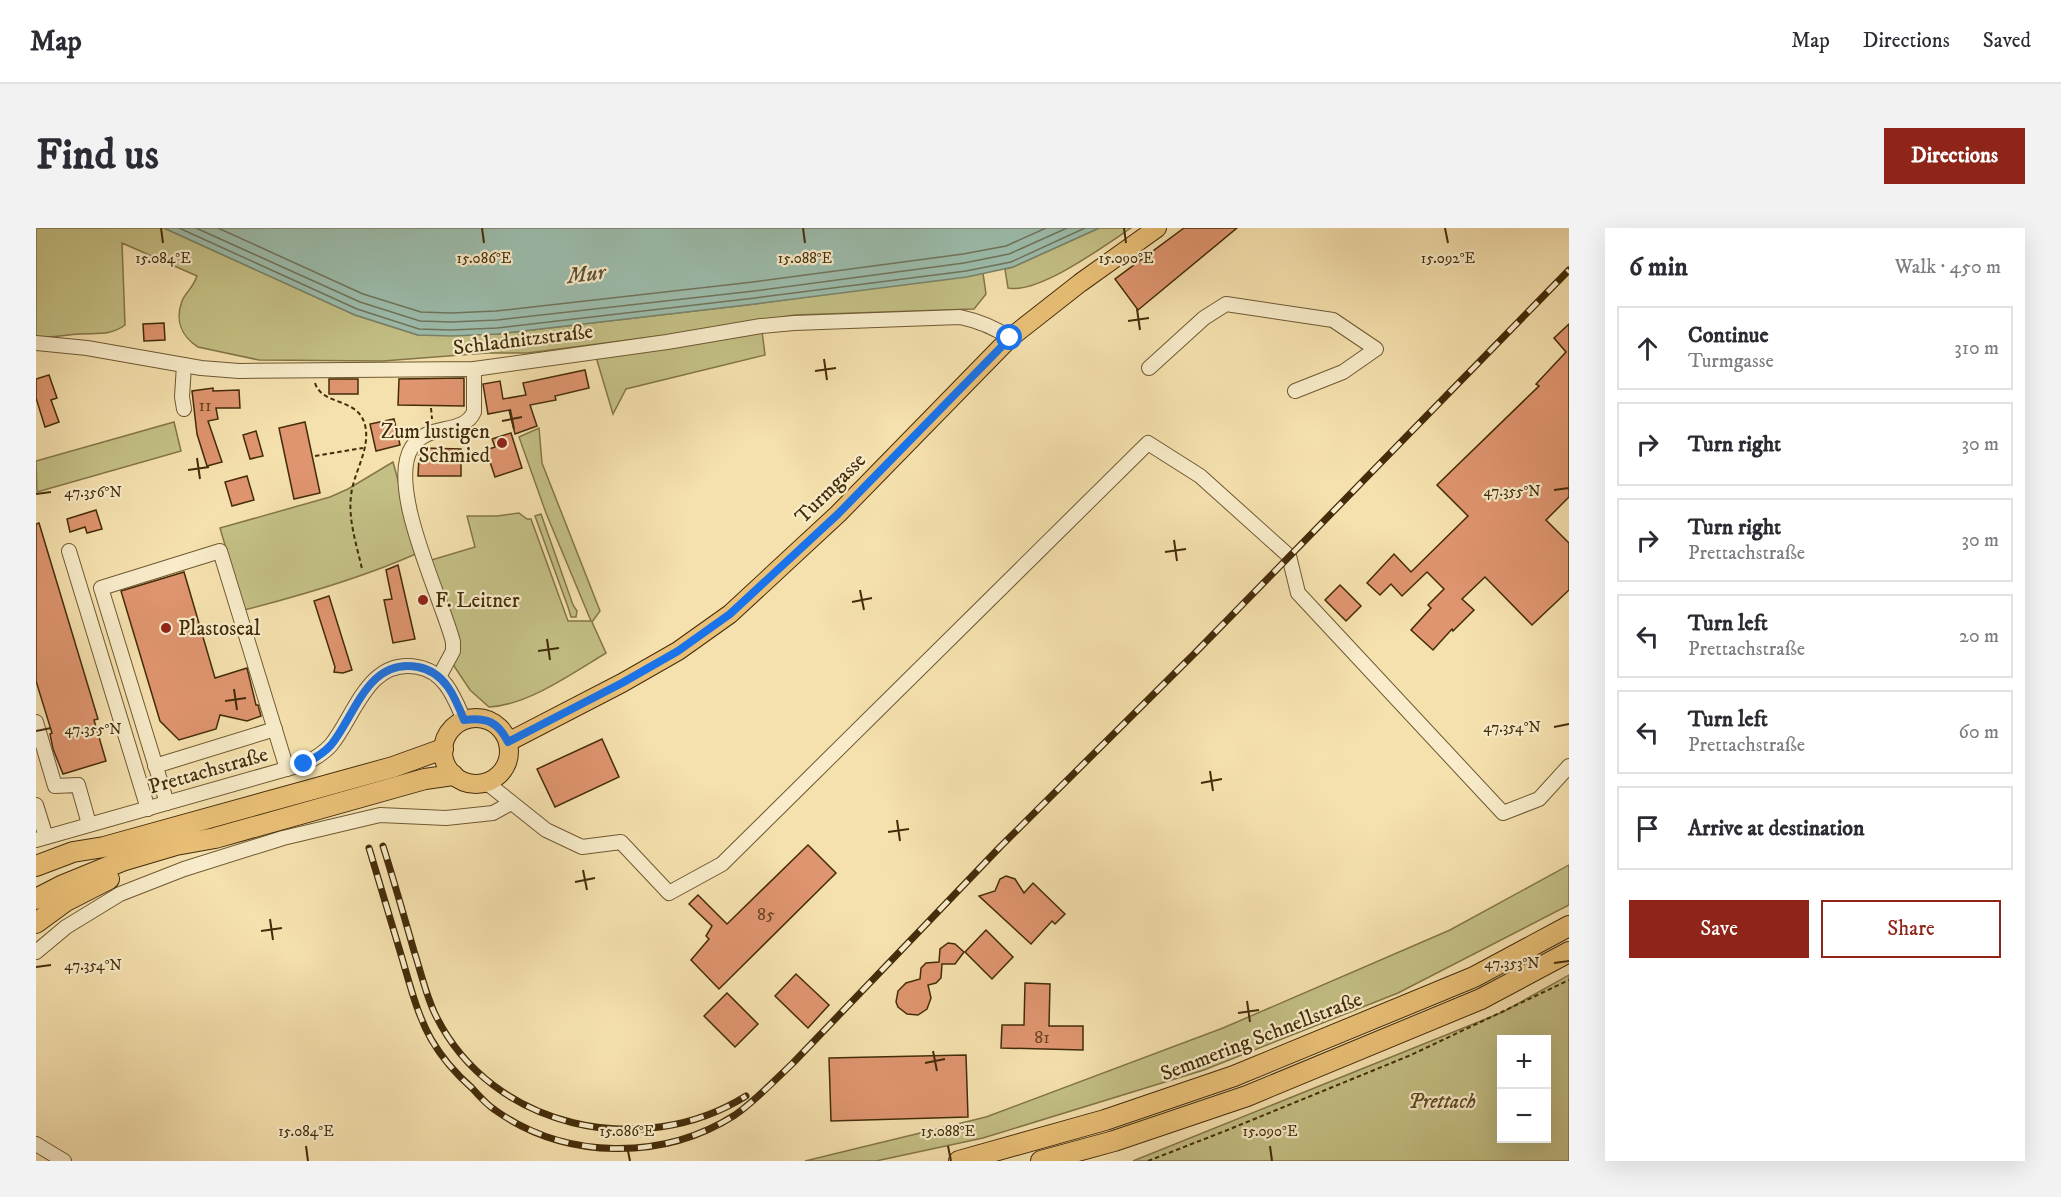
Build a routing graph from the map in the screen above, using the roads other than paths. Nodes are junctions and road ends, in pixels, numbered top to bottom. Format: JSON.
{"nodes":[{"id":1,"x":1157,"y":228,"type":"edge"},
{"id":2,"x":1010,"y":338,"type":"junction"},
{"id":3,"x":36,"y":343,"type":"edge"},
{"id":4,"x":184,"y":365,"type":"junction"},
{"id":5,"x":1149,"y":368,"type":"dead end"},
{"id":6,"x":474,"y":369,"type":"junction"},
{"id":7,"x":1295,"y":391,"type":"dead end"},
{"id":8,"x":184,"y":409,"type":"dead end"},
{"id":9,"x":69,"y":551,"type":"dead end"},
{"id":10,"x":439,"y":677,"type":"junction"},
{"id":11,"x":464,"y":720,"type":"junction"},
{"id":12,"x":36,"y":722,"type":"edge"},
{"id":13,"x":275,"y":729,"type":"junction"},
{"id":14,"x":508,"y":742,"type":"junction"},
{"id":15,"x":443,"y":749,"type":"junction"},
{"id":16,"x":155,"y":766,"type":"junction"},
{"id":17,"x":1569,"y":766,"type":"edge"},
{"id":18,"x":287,"y":770,"type":"junction"},
{"id":19,"x":453,"y":775,"type":"junction"},
{"id":20,"x":487,"y":783,"type":"junction"},
{"id":21,"x":166,"y":803,"type":"junction"},
{"id":22,"x":511,"y":803,"type":"junction"},
{"id":23,"x":36,"y":805,"type":"edge"},
{"id":24,"x":148,"y":808,"type":"junction"},
{"id":25,"x":89,"y":824,"type":"junction"},
{"id":26,"x":215,"y":838,"type":"junction"},
{"id":27,"x":41,"y":839,"type":"edge"},
{"id":28,"x":104,"y":847,"type":"junction"},
{"id":29,"x":36,"y":866,"type":"edge"},
{"id":30,"x":36,"y":879,"type":"edge"},
{"id":31,"x":36,"y":899,"type":"edge"},
{"id":32,"x":36,"y":922,"type":"edge"},
{"id":33,"x":1569,"y":926,"type":"edge"},
{"id":34,"x":36,"y":952,"type":"edge"},
{"id":35,"x":1569,"y":952,"type":"edge"},
{"id":36,"x":36,"y":1144,"type":"edge"},
{"id":37,"x":64,"y":1161,"type":"edge"},
{"id":38,"x":959,"y":1161,"type":"edge"},
{"id":39,"x":1041,"y":1161,"type":"edge"}],
"edges":[{"from":1,"to":2,"type":"main road","name":"Turmgasse"},
{"from":2,"to":6,"type":"street","name":"Schladnitzstraße"},
{"from":2,"to":14,"type":"main road","name":"Turmgasse"},
{"from":3,"to":4,"type":"street","name":"Schladnitzstraße"},
{"from":4,"to":6,"type":"street","name":"Schladnitzstraße"},
{"from":4,"to":8,"type":"street"},
{"from":5,"to":7,"type":"street"},
{"from":6,"to":10,"type":"street"},
{"from":9,"to":24,"type":"street"},
{"from":10,"to":11,"type":"street"},
{"from":10,"to":18,"type":"street","name":"Prettachstraße"},
{"from":11,"to":14,"type":"main road"},
{"from":11,"to":15,"type":"main road"},
{"from":12,"to":25,"type":"street"},
{"from":13,"to":16,"type":"street"},
{"from":13,"to":16,"type":"street"},
{"from":13,"to":18,"type":"street"},
{"from":14,"to":20,"type":"main road"},
{"from":15,"to":19,"type":"main road"},
{"from":15,"to":28,"type":"highway"},
{"from":16,"to":21,"type":"street"},
{"from":17,"to":22,"type":"street"},
{"from":18,"to":21,"type":"street","name":"Prettachstraße"},
{"from":19,"to":20,"type":"main road"},
{"from":19,"to":26,"type":"highway"},
{"from":20,"to":22,"type":"street"},
{"from":21,"to":24,"type":"street","name":"Prettachstraße"},
{"from":22,"to":34,"type":"street"},
{"from":23,"to":27,"type":"street"},
{"from":24,"to":25,"type":"street","name":"Prettachstraße"},
{"from":25,"to":27,"type":"street","name":"Prettachstraße"},
{"from":26,"to":31,"type":"highway"},
{"from":26,"to":32,"type":"highway"},
{"from":28,"to":29,"type":"highway"},
{"from":28,"to":30,"type":"highway"},
{"from":33,"to":38,"type":"highway","name":"Semmering Schnellstraße"},
{"from":35,"to":39,"type":"highway"},
{"from":36,"to":37,"type":"street"}]}
